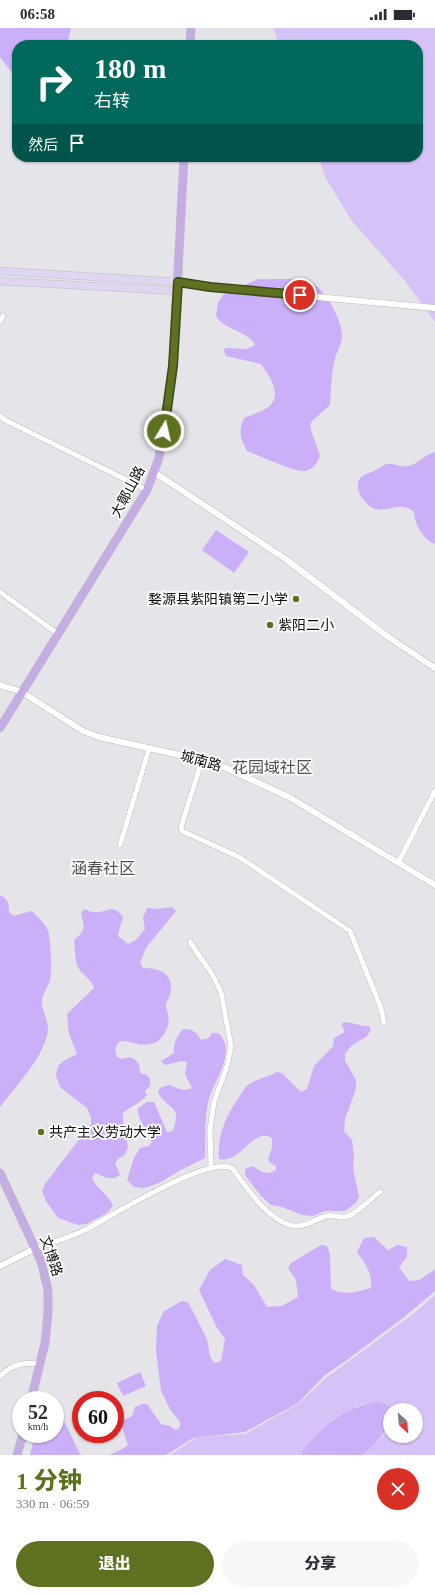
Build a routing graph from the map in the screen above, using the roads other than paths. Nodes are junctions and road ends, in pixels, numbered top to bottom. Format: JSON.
{"nodes":[{"id":1,"x":191,"y":28,"type":"edge"},
{"id":2,"x":190,"y":40,"type":"edge"},
{"id":3,"x":184,"y":162,"type":"edge"},
{"id":4,"x":0,"y":271,"type":"edge"},
{"id":5,"x":0,"y":281,"type":"edge"},
{"id":6,"x":178,"y":286,"type":"junction"},
{"id":7,"x":435,"y":308,"type":"edge"},
{"id":8,"x":3,"y":316,"type":"dead end"},
{"id":9,"x":0,"y":322,"type":"edge"},
{"id":10,"x":0,"y":416,"type":"edge"},
{"id":11,"x":154,"y":472,"type":"junction"},
{"id":12,"x":147,"y":490,"type":"junction"},
{"id":13,"x":0,"y":592,"type":"edge"},
{"id":14,"x":58,"y":634,"type":"junction"},
{"id":15,"x":435,"y":668,"type":"edge"},
{"id":16,"x":0,"y":685,"type":"edge"},
{"id":17,"x":22,"y":692,"type":"junction"},
{"id":18,"x":0,"y":728,"type":"edge"},
{"id":19,"x":149,"y":749,"type":"junction"},
{"id":20,"x":202,"y":760,"type":"junction"},
{"id":21,"x":435,"y":791,"type":"edge"},
{"id":22,"x":120,"y":845,"type":"dead end"},
{"id":23,"x":398,"y":863,"type":"junction"},
{"id":24,"x":435,"y":885,"type":"edge"},
{"id":25,"x":190,"y":942,"type":"dead end"},
{"id":26,"x":384,"y":1023,"type":"dead end"},
{"id":27,"x":211,"y":1167,"type":"junction"},
{"id":28,"x":0,"y":1174,"type":"edge"},
{"id":29,"x":380,"y":1192,"type":"dead end"},
{"id":30,"x":36,"y":1248,"type":"junction"},
{"id":31,"x":0,"y":1266,"type":"edge"},
{"id":32,"x":41,"y":1362,"type":"junction"},
{"id":33,"x":0,"y":1377,"type":"edge"},
{"id":34,"x":34,"y":1391,"type":"edge"},
{"id":35,"x":20,"y":1443,"type":"edge"},
{"id":36,"x":17,"y":1455,"type":"edge"}],
"edges":[{"from":1,"to":2,"type":"main road"},
{"from":3,"to":6,"type":"main road","name":"大鄣山路"},
{"from":4,"to":6,"type":"main road"},
{"from":5,"to":6,"type":"main road"},
{"from":6,"to":7,"type":"street"},
{"from":6,"to":11,"type":"main road","name":"大鄣山路"},
{"from":8,"to":9,"type":"street"},
{"from":10,"to":12,"type":"street"},
{"from":11,"to":12,"type":"main road","name":"大鄣山路"},
{"from":11,"to":15,"type":"street"},
{"from":12,"to":14,"type":"main road","name":"大鄣山路"},
{"from":13,"to":14,"type":"street"},
{"from":14,"to":17,"type":"main road","name":"大鄣山路"},
{"from":16,"to":17,"type":"street","name":"城南路"},
{"from":17,"to":18,"type":"main road"},
{"from":17,"to":19,"type":"street","name":"城南路"},
{"from":19,"to":20,"type":"street","name":"城南路"},
{"from":19,"to":22,"type":"street"},
{"from":20,"to":23,"type":"street","name":"城南路"},
{"from":20,"to":26,"type":"street"},
{"from":21,"to":23,"type":"street"},
{"from":23,"to":24,"type":"street","name":"城南路"},
{"from":25,"to":27,"type":"street"},
{"from":27,"to":29,"type":"street"},
{"from":27,"to":30,"type":"street"},
{"from":28,"to":30,"type":"main road","name":"文博路"},
{"from":30,"to":31,"type":"street"},
{"from":30,"to":32,"type":"main road","name":"文博路"},
{"from":32,"to":33,"type":"street"},
{"from":32,"to":34,"type":"main road","name":"文博路"},
{"from":35,"to":36,"type":"main road"}]}
